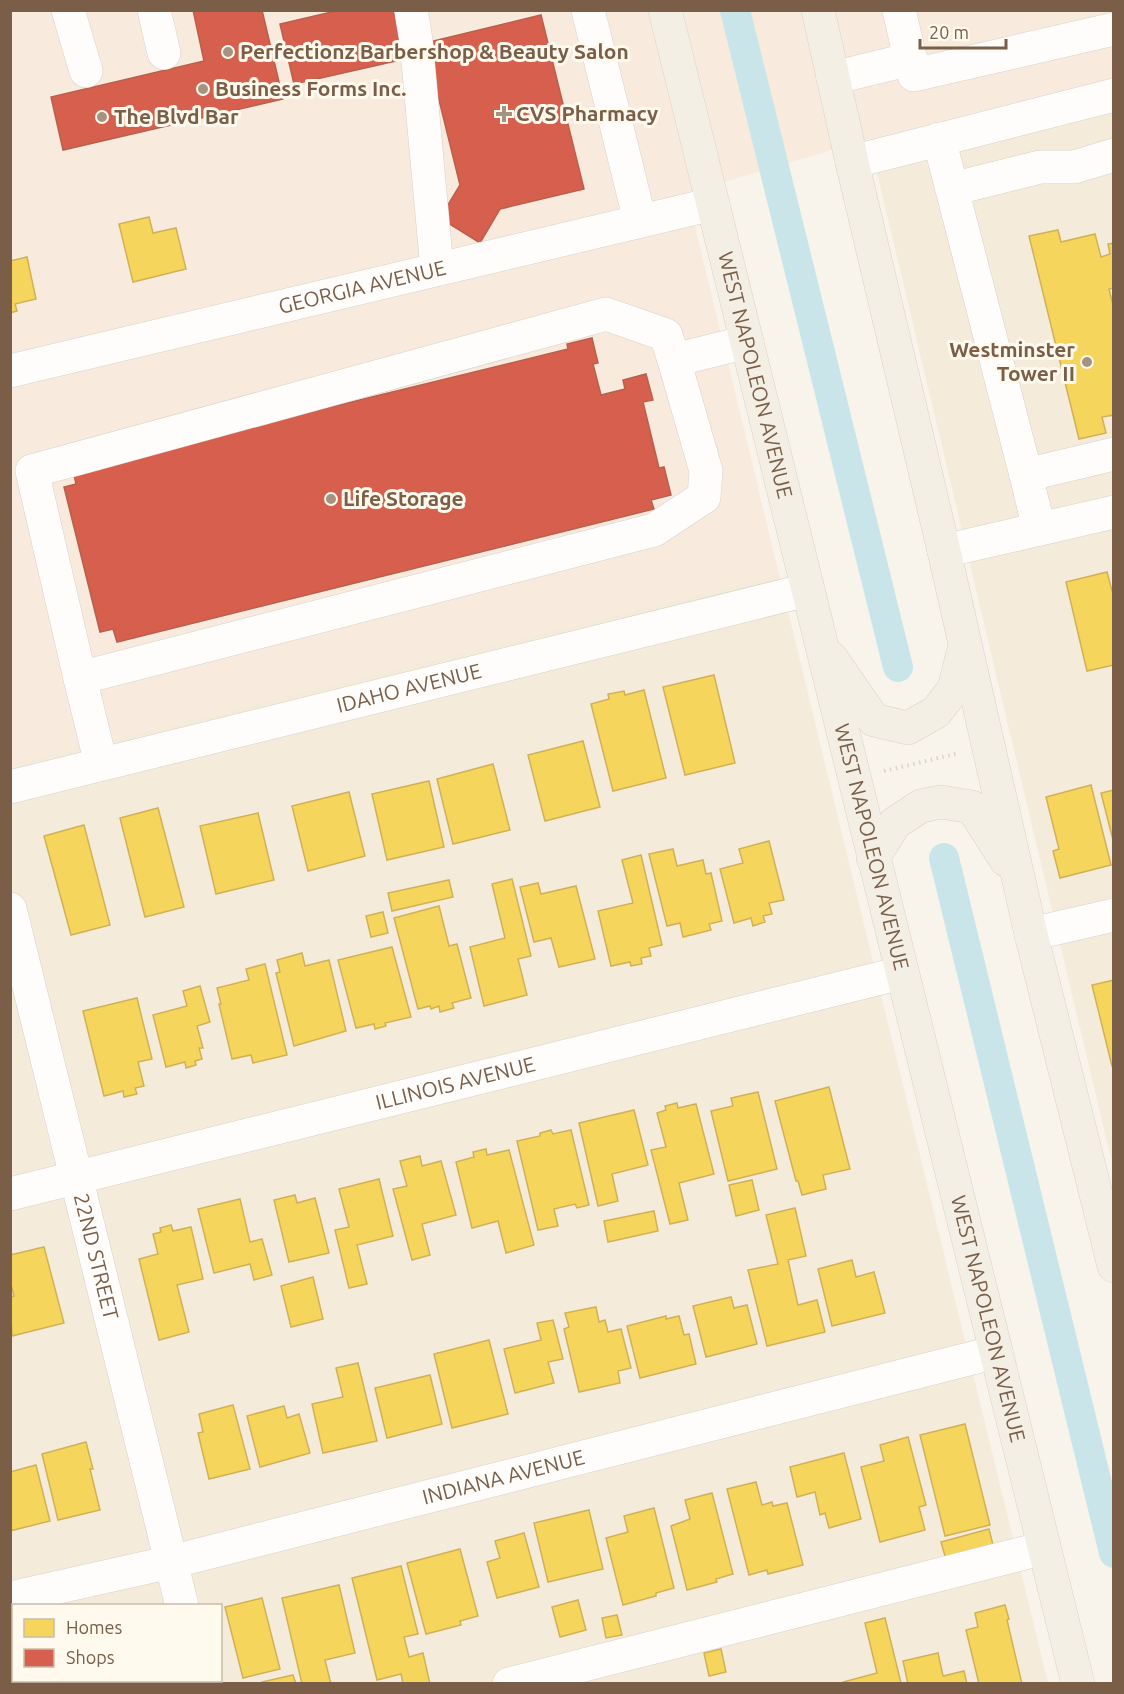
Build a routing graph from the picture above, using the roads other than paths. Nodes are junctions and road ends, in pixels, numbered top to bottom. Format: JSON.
{"nodes":[{"id":1,"x":68,"y":10,"type":"edge"},
{"id":2,"x":154,"y":10,"type":"edge"},
{"id":3,"x":411,"y":10,"type":"edge"},
{"id":4,"x":588,"y":10,"type":"edge"},
{"id":5,"x":665,"y":10,"type":"edge"},
{"id":6,"x":818,"y":10,"type":"edge"},
{"id":7,"x":899,"y":10,"type":"edge"},
{"id":8,"x":1113,"y":28,"type":"edge"},
{"id":9,"x":164,"y":53,"type":"dead end"},
{"id":10,"x":910,"y":58,"type":"junction"},
{"id":11,"x":86,"y":71,"type":"dead end"},
{"id":12,"x":833,"y":78,"type":"junction"},
{"id":13,"x":1113,"y":95,"type":"edge"},
{"id":14,"x":939,"y":139,"type":"junction"},
{"id":15,"x":1113,"y":155,"type":"edge"},
{"id":16,"x":852,"y":162,"type":"junction"},
{"id":17,"x":952,"y":189,"type":"junction"},
{"id":18,"x":713,"y":204,"type":"junction"},
{"id":19,"x":639,"y":221,"type":"junction"},
{"id":20,"x":437,"y":269,"type":"junction"},
{"id":21,"x":747,"y":342,"type":"junction"},
{"id":22,"x":674,"y":360,"type":"junction"},
{"id":23,"x":10,"y":371,"type":"edge"},
{"id":24,"x":1113,"y":454,"type":"edge"},
{"id":25,"x":1026,"y":475,"type":"junction"},
{"id":26,"x":1113,"y":512,"type":"edge"},
{"id":27,"x":1039,"y":529,"type":"junction"},
{"id":28,"x":944,"y":551,"type":"junction"},
{"id":29,"x":807,"y":590,"type":"junction"},
{"id":30,"x":820,"y":642,"type":"junction"},
{"id":31,"x":965,"y":644,"type":"junction"},
{"id":32,"x":80,"y":678,"type":"junction"},
{"id":33,"x":101,"y":765,"type":"junction"},
{"id":34,"x":10,"y":787,"type":"edge"},
{"id":35,"x":873,"y":858,"type":"junction"},
{"id":36,"x":1019,"y":879,"type":"junction"},
{"id":37,"x":10,"y":909,"type":"edge"},
{"id":38,"x":1113,"y":915,"type":"edge"},
{"id":39,"x":1031,"y":934,"type":"junction"},
{"id":40,"x":902,"y":973,"type":"junction"},
{"id":41,"x":77,"y":1178,"type":"junction"},
{"id":42,"x":10,"y":1194,"type":"edge"},
{"id":43,"x":1113,"y":1266,"type":"edge"},
{"id":44,"x":996,"y":1352,"type":"junction"},
{"id":45,"x":1044,"y":1548,"type":"junction"},
{"id":46,"x":171,"y":1562,"type":"junction"},
{"id":47,"x":10,"y":1598,"type":"edge"},
{"id":48,"x":182,"y":1604,"type":"edge"},
{"id":49,"x":509,"y":1683,"type":"edge"},
{"id":50,"x":1078,"y":1683,"type":"edge"}],
"edges":[{"from":1,"to":11,"type":"street"},
{"from":2,"to":9,"type":"street"},
{"from":3,"to":20,"type":"street"},
{"from":4,"to":19,"type":"street"},
{"from":5,"to":18,"type":"main road","name":"WEST NAPOLEON AVENUE"},
{"from":6,"to":12,"type":"main road"},
{"from":7,"to":10,"type":"street"},
{"from":8,"to":10,"type":"street"},
{"from":10,"to":12,"type":"street"},
{"from":12,"to":16,"type":"main road"},
{"from":13,"to":14,"type":"street"},
{"from":14,"to":16,"type":"street"},
{"from":14,"to":17,"type":"street"},
{"from":15,"to":17,"type":"street"},
{"from":16,"to":28,"type":"main road"},
{"from":17,"to":25,"type":"street"},
{"from":18,"to":19,"type":"street","name":"GEORGIA AVENUE"},
{"from":18,"to":21,"type":"main road","name":"WEST NAPOLEON AVENUE"},
{"from":19,"to":20,"type":"street","name":"GEORGIA AVENUE"},
{"from":20,"to":23,"type":"street","name":"GEORGIA AVENUE"},
{"from":21,"to":22,"type":"street"},
{"from":21,"to":29,"type":"main road","name":"WEST NAPOLEON AVENUE"},
{"from":22,"to":32,"type":"street"},
{"from":22,"to":32,"type":"street"},
{"from":24,"to":25,"type":"street"},
{"from":25,"to":27,"type":"street"},
{"from":26,"to":27,"type":"street"},
{"from":27,"to":28,"type":"street"},
{"from":28,"to":31,"type":"main road"},
{"from":29,"to":30,"type":"main road","name":"WEST NAPOLEON AVENUE"},
{"from":29,"to":33,"type":"street","name":"IDAHO AVENUE"},
{"from":30,"to":31,"type":"main road"},
{"from":30,"to":35,"type":"main road","name":"WEST NAPOLEON AVENUE"},
{"from":31,"to":36,"type":"main road"},
{"from":32,"to":33,"type":"street"},
{"from":33,"to":34,"type":"street","name":"IDAHO AVENUE"},
{"from":35,"to":36,"type":"main road"},
{"from":35,"to":40,"type":"main road","name":"WEST NAPOLEON AVENUE"},
{"from":36,"to":39,"type":"main road"},
{"from":37,"to":41,"type":"street","name":"22ND STREET"},
{"from":38,"to":39,"type":"street"},
{"from":39,"to":43,"type":"main road"},
{"from":40,"to":41,"type":"street","name":"ILLINOIS AVENUE"},
{"from":40,"to":44,"type":"main road","name":"WEST NAPOLEON AVENUE"},
{"from":41,"to":42,"type":"street","name":"ILLINOIS AVENUE"},
{"from":41,"to":46,"type":"street","name":"22ND STREET"},
{"from":44,"to":45,"type":"main road","name":"WEST NAPOLEON AVENUE"},
{"from":44,"to":46,"type":"street","name":"INDIANA AVENUE"},
{"from":45,"to":49,"type":"street"},
{"from":45,"to":50,"type":"main road","name":"WEST NAPOLEON AVENUE"},
{"from":46,"to":47,"type":"street","name":"INDIANA AVENUE"},
{"from":46,"to":48,"type":"street","name":"22ND STREET"}]}
